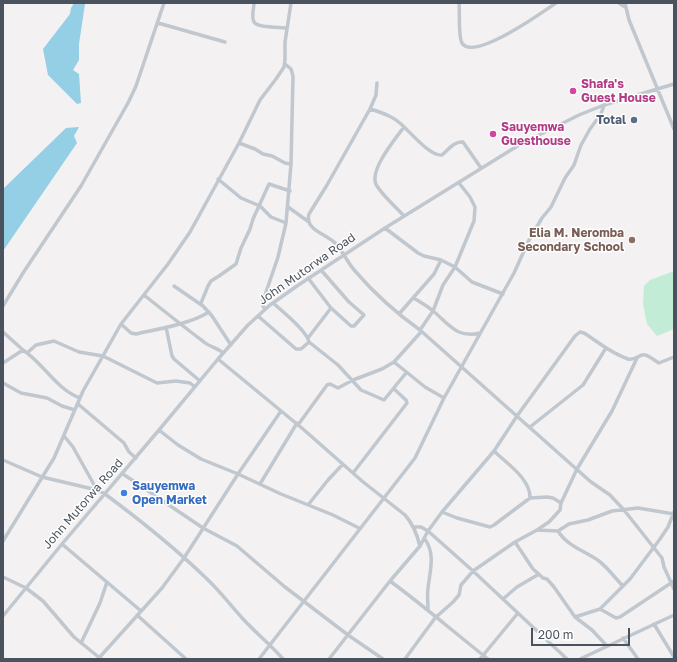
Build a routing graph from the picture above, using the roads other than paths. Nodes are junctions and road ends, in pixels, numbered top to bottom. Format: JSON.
{"nodes":[{"id":1,"x":164,"y":3,"type":"edge"},
{"id":2,"x":254,"y":3,"type":"edge"},
{"id":3,"x":291,"y":3,"type":"edge"},
{"id":4,"x":459,"y":3,"type":"edge"},
{"id":5,"x":556,"y":3,"type":"edge"},
{"id":6,"x":619,"y":3,"type":"edge"},
{"id":7,"x":625,"y":5,"type":"edge"},
{"id":8,"x":158,"y":23,"type":"junction"},
{"id":9,"x":287,"y":28,"type":"junction"},
{"id":10,"x":225,"y":42,"type":"dead end"},
{"id":11,"x":285,"y":64,"type":"junction"},
{"id":12,"x":377,"y":83,"type":"dead end"},
{"id":13,"x":674,"y":84,"type":"edge"},
{"id":14,"x":658,"y":89,"type":"junction"},
{"id":15,"x":604,"y":105,"type":"junction"},
{"id":16,"x":370,"y":109,"type":"junction"},
{"id":17,"x":404,"y":127,"type":"junction"},
{"id":18,"x":674,"y":129,"type":"edge"},
{"id":19,"x":239,"y":142,"type":"junction"},
{"id":20,"x":291,"y":164,"type":"junction"},
{"id":21,"x":481,"y":168,"type":"junction"},
{"id":22,"x":218,"y":179,"type":"junction"},
{"id":23,"x":459,"y":183,"type":"junction"},
{"id":24,"x":290,"y":191,"type":"junction"},
{"id":25,"x":260,"y":206,"type":"junction"},
{"id":26,"x":288,"y":207,"type":"junction"},
{"id":27,"x":404,"y":216,"type":"junction"},
{"id":28,"x":309,"y":222,"type":"junction"},
{"id":29,"x":286,"y":223,"type":"junction"},
{"id":30,"x":385,"y":228,"type":"junction"},
{"id":31,"x":343,"y":255,"type":"junction"},
{"id":32,"x":441,"y":260,"type":"junction"},
{"id":33,"x":455,"y":267,"type":"junction"},
{"id":34,"x":321,"y":270,"type":"junction"},
{"id":35,"x":308,"y":278,"type":"junction"},
{"id":36,"x":174,"y":286,"type":"dead end"},
{"id":37,"x":503,"y":294,"type":"junction"},
{"id":38,"x":144,"y":295,"type":"junction"},
{"id":39,"x":414,"y":298,"type":"junction"},
{"id":40,"x":273,"y":303,"type":"junction"},
{"id":41,"x":201,"y":304,"type":"junction"},
{"id":42,"x":3,"y":306,"type":"edge"},
{"id":43,"x":331,"y":308,"type":"junction"},
{"id":44,"x":265,"y":309,"type":"junction"},
{"id":45,"x":433,"y":311,"type":"junction"},
{"id":46,"x":209,"y":312,"type":"junction"},
{"id":47,"x":399,"y":314,"type":"junction"},
{"id":48,"x":258,"y":316,"type":"junction"},
{"id":49,"x":121,"y":324,"type":"junction"},
{"id":50,"x":179,"y":324,"type":"junction"},
{"id":51,"x":166,"y":327,"type":"junction"},
{"id":52,"x":420,"y":331,"type":"junction"},
{"id":53,"x":3,"y":332,"type":"edge"},
{"id":54,"x":480,"y":333,"type":"junction"},
{"id":55,"x":309,"y":340,"type":"junction"},
{"id":56,"x":231,"y":344,"type":"junction"},
{"id":57,"x":606,"y":348,"type":"junction"},
{"id":58,"x":25,"y":352,"type":"junction"},
{"id":59,"x":223,"y":353,"type":"junction"},
{"id":60,"x":103,"y":356,"type":"junction"},
{"id":61,"x":674,"y":357,"type":"edge"},
{"id":62,"x":637,"y":358,"type":"junction"},
{"id":63,"x":218,"y":359,"type":"junction"},
{"id":64,"x":394,"y":362,"type":"junction"},
{"id":65,"x":3,"y":363,"type":"edge"},
{"id":66,"x":462,"y":367,"type":"junction"},
{"id":67,"x":406,"y":373,"type":"junction"},
{"id":68,"x":200,"y":380,"type":"junction"},
{"id":69,"x":353,"y":380,"type":"junction"},
{"id":70,"x":3,"y":383,"type":"edge"},
{"id":71,"x":195,"y":387,"type":"junction"},
{"id":72,"x":394,"y":388,"type":"junction"},
{"id":73,"x":80,"y":398,"type":"junction"},
{"id":74,"x":444,"y":398,"type":"junction"},
{"id":75,"x":78,"y":404,"type":"junction"},
{"id":76,"x":75,"y":410,"type":"junction"},
{"id":77,"x":281,"y":411,"type":"junction"},
{"id":78,"x":517,"y":416,"type":"junction"},
{"id":79,"x":298,"y":424,"type":"junction"},
{"id":80,"x":530,"y":427,"type":"junction"},
{"id":81,"x":159,"y":430,"type":"junction"},
{"id":82,"x":64,"y":436,"type":"junction"},
{"id":83,"x":494,"y":451,"type":"junction"},
{"id":84,"x":136,"y":458,"type":"junction"},
{"id":85,"x":3,"y":460,"type":"edge"},
{"id":86,"x":344,"y":464,"type":"junction"},
{"id":87,"x":577,"y":469,"type":"junction"},
{"id":88,"x":353,"y":473,"type":"junction"},
{"id":89,"x":123,"y":474,"type":"junction"},
{"id":90,"x":238,"y":474,"type":"junction"},
{"id":91,"x":42,"y":477,"type":"junction"},
{"id":92,"x":260,"y":484,"type":"junction"},
{"id":93,"x":97,"y":490,"type":"junction"},
{"id":94,"x":105,"y":494,"type":"junction"},
{"id":95,"x":384,"y":498,"type":"junction"},
{"id":96,"x":530,"y":498,"type":"junction"},
{"id":97,"x":561,"y":503,"type":"junction"},
{"id":98,"x":308,"y":505,"type":"junction"},
{"id":99,"x":624,"y":510,"type":"junction"},
{"id":100,"x":442,"y":512,"type":"junction"},
{"id":101,"x":674,"y":513,"type":"edge"},
{"id":102,"x":413,"y":527,"type":"junction"},
{"id":103,"x":203,"y":528,"type":"junction"},
{"id":104,"x":359,"y":528,"type":"junction"},
{"id":105,"x":537,"y":530,"type":"junction"},
{"id":106,"x":428,"y":531,"type":"junction"},
{"id":107,"x":558,"y":531,"type":"junction"},
{"id":108,"x":424,"y":538,"type":"junction"},
{"id":109,"x":3,"y":541,"type":"edge"},
{"id":110,"x":515,"y":542,"type":"junction"},
{"id":111,"x":62,"y":544,"type":"junction"},
{"id":112,"x":420,"y":546,"type":"junction"},
{"id":113,"x":655,"y":547,"type":"junction"},
{"id":114,"x":184,"y":558,"type":"junction"},
{"id":115,"x":473,"y":571,"type":"junction"},
{"id":116,"x":539,"y":574,"type":"junction"},
{"id":117,"x":3,"y":577,"type":"edge"},
{"id":118,"x":390,"y":581,"type":"junction"},
{"id":119,"x":107,"y":582,"type":"junction"},
{"id":120,"x":673,"y":582,"type":"edge"},
{"id":121,"x":623,"y":586,"type":"junction"},
{"id":122,"x":26,"y":588,"type":"junction"},
{"id":123,"x":674,"y":589,"type":"edge"},
{"id":124,"x":503,"y":599,"type":"junction"},
{"id":125,"x":304,"y":601,"type":"junction"},
{"id":126,"x":600,"y":609,"type":"junction"},
{"id":127,"x":428,"y":610,"type":"junction"},
{"id":128,"x":140,"y":611,"type":"junction"},
{"id":129,"x":518,"y":613,"type":"junction"},
{"id":130,"x":137,"y":615,"type":"junction"},
{"id":131,"x":674,"y":615,"type":"edge"},
{"id":132,"x":3,"y":616,"type":"edge"},
{"id":133,"x":574,"y":617,"type":"junction"},
{"id":134,"x":436,"y":618,"type":"junction"},
{"id":135,"x":654,"y":624,"type":"junction"},
{"id":136,"x":348,"y":636,"type":"junction"},
{"id":137,"x":623,"y":638,"type":"junction"},
{"id":138,"x":81,"y":643,"type":"junction"},
{"id":139,"x":270,"y":645,"type":"junction"},
{"id":140,"x":607,"y":646,"type":"junction"},
{"id":141,"x":481,"y":657,"type":"edge"},
{"id":142,"x":674,"y":657,"type":"edge"},
{"id":143,"x":100,"y":659,"type":"edge"},
{"id":144,"x":186,"y":659,"type":"edge"},
{"id":145,"x":259,"y":659,"type":"edge"},
{"id":146,"x":283,"y":659,"type":"edge"},
{"id":147,"x":329,"y":659,"type":"edge"},
{"id":148,"x":383,"y":659,"type":"edge"},
{"id":149,"x":405,"y":659,"type":"edge"},
{"id":150,"x":488,"y":659,"type":"edge"},
{"id":151,"x":566,"y":659,"type":"edge"},
{"id":152,"x":580,"y":659,"type":"edge"},
{"id":153,"x":638,"y":659,"type":"edge"}],
"edges":[{"from":1,"to":8,"type":"street"},
{"from":2,"to":9,"type":"street"},
{"from":3,"to":9,"type":"street"},
{"from":4,"to":5,"type":"street"},
{"from":6,"to":7,"type":"street"},
{"from":7,"to":14,"type":"street"},
{"from":8,"to":10,"type":"street"},
{"from":8,"to":42,"type":"street"},
{"from":9,"to":11,"type":"street"},
{"from":11,"to":19,"type":"street"},
{"from":11,"to":20,"type":"street"},
{"from":12,"to":16,"type":"street"},
{"from":13,"to":14,"type":"street","name":"John Mutorwa Road"},
{"from":14,"to":15,"type":"street","name":"John Mutorwa Road"},
{"from":14,"to":18,"type":"street"},
{"from":15,"to":21,"type":"street","name":"John Mutorwa Road"},
{"from":15,"to":37,"type":"street"},
{"from":16,"to":17,"type":"street"},
{"from":16,"to":28,"type":"street"},
{"from":17,"to":21,"type":"street"},
{"from":17,"to":27,"type":"street"},
{"from":19,"to":20,"type":"street"},
{"from":19,"to":22,"type":"street"},
{"from":20,"to":24,"type":"street"},
{"from":21,"to":23,"type":"street","name":"John Mutorwa Road"},
{"from":22,"to":25,"type":"street"},
{"from":22,"to":38,"type":"street"},
{"from":23,"to":27,"type":"street","name":"John Mutorwa Road"},
{"from":23,"to":33,"type":"street"},
{"from":24,"to":25,"type":"street"},
{"from":24,"to":26,"type":"street"},
{"from":25,"to":29,"type":"street"},
{"from":25,"to":41,"type":"street"},
{"from":26,"to":28,"type":"street"},
{"from":26,"to":29,"type":"street"},
{"from":27,"to":30,"type":"street","name":"John Mutorwa Road"},
{"from":28,"to":31,"type":"street"},
{"from":29,"to":44,"type":"street"},
{"from":30,"to":31,"type":"street","name":"John Mutorwa Road"},
{"from":30,"to":32,"type":"street"},
{"from":31,"to":34,"type":"street","name":"John Mutorwa Road"},
{"from":31,"to":47,"type":"street"},
{"from":32,"to":33,"type":"street"},
{"from":32,"to":39,"type":"street"},
{"from":33,"to":37,"type":"street"},
{"from":33,"to":45,"type":"street"},
{"from":34,"to":35,"type":"street","name":"John Mutorwa Road"},
{"from":34,"to":43,"type":"street"},
{"from":35,"to":40,"type":"street","name":"John Mutorwa Road"},
{"from":35,"to":43,"type":"street"},
{"from":36,"to":41,"type":"street"},
{"from":37,"to":54,"type":"street"},
{"from":38,"to":49,"type":"street"},
{"from":38,"to":50,"type":"street"},
{"from":39,"to":45,"type":"street"},
{"from":39,"to":47,"type":"street"},
{"from":40,"to":44,"type":"street","name":"John Mutorwa Road"},
{"from":40,"to":55,"type":"street"},
{"from":41,"to":46,"type":"street"},
{"from":43,"to":55,"type":"street"},
{"from":44,"to":48,"type":"street","name":"John Mutorwa Road"},
{"from":45,"to":52,"type":"street"},
{"from":45,"to":54,"type":"street"},
{"from":46,"to":50,"type":"street"},
{"from":46,"to":56,"type":"street"},
{"from":47,"to":52,"type":"street"},
{"from":48,"to":55,"type":"street"},
{"from":48,"to":56,"type":"street","name":"John Mutorwa Road"},
{"from":49,"to":51,"type":"street"},
{"from":49,"to":60,"type":"street"},
{"from":50,"to":51,"type":"street"},
{"from":50,"to":59,"type":"street"},
{"from":51,"to":68,"type":"street"},
{"from":52,"to":64,"type":"street"},
{"from":52,"to":66,"type":"street"},
{"from":53,"to":58,"type":"street"},
{"from":54,"to":66,"type":"street"},
{"from":55,"to":69,"type":"street"},
{"from":56,"to":59,"type":"street","name":"John Mutorwa Road"},
{"from":57,"to":62,"type":"street"},
{"from":57,"to":78,"type":"street"},
{"from":57,"to":80,"type":"street"},
{"from":58,"to":60,"type":"street"},
{"from":58,"to":65,"type":"street"},
{"from":58,"to":73,"type":"street"},
{"from":59,"to":63,"type":"street","name":"John Mutorwa Road"},
{"from":60,"to":71,"type":"street"},
{"from":60,"to":73,"type":"street"},
{"from":61,"to":62,"type":"street"},
{"from":62,"to":87,"type":"street"},
{"from":63,"to":68,"type":"street","name":"John Mutorwa Road"},
{"from":63,"to":77,"type":"street"},
{"from":64,"to":67,"type":"street"},
{"from":64,"to":69,"type":"street"},
{"from":66,"to":74,"type":"street"},
{"from":66,"to":78,"type":"street"},
{"from":67,"to":72,"type":"street"},
{"from":67,"to":74,"type":"street"},
{"from":68,"to":71,"type":"street","name":"John Mutorwa Road"},
{"from":69,"to":72,"type":"street"},
{"from":69,"to":79,"type":"street"},
{"from":70,"to":76,"type":"street"},
{"from":71,"to":81,"type":"street","name":"John Mutorwa Road"},
{"from":72,"to":88,"type":"street"},
{"from":73,"to":75,"type":"street"},
{"from":74,"to":95,"type":"street"},
{"from":75,"to":76,"type":"street"},
{"from":75,"to":84,"type":"street"},
{"from":76,"to":82,"type":"street"},
{"from":77,"to":79,"type":"street"},
{"from":77,"to":90,"type":"street"},
{"from":78,"to":80,"type":"street"},
{"from":78,"to":83,"type":"street"},
{"from":79,"to":86,"type":"street"},
{"from":79,"to":92,"type":"street"},
{"from":80,"to":87,"type":"street"},
{"from":81,"to":84,"type":"street","name":"John Mutorwa Road"},
{"from":81,"to":90,"type":"street"},
{"from":82,"to":91,"type":"street"},
{"from":82,"to":93,"type":"street"},
{"from":83,"to":96,"type":"street"},
{"from":83,"to":100,"type":"street"},
{"from":84,"to":89,"type":"street","name":"John Mutorwa Road"},
{"from":85,"to":91,"type":"street"},
{"from":86,"to":88,"type":"street"},
{"from":86,"to":98,"type":"street"},
{"from":87,"to":97,"type":"street"},
{"from":87,"to":99,"type":"street"},
{"from":88,"to":95,"type":"street"},
{"from":89,"to":94,"type":"street","name":"John Mutorwa Road"},
{"from":89,"to":103,"type":"street"},
{"from":90,"to":92,"type":"street"},
{"from":90,"to":103,"type":"street"},
{"from":91,"to":93,"type":"street"},
{"from":91,"to":109,"type":"street"},
{"from":92,"to":98,"type":"street"},
{"from":93,"to":94,"type":"street"},
{"from":94,"to":111,"type":"street","name":"John Mutorwa Road"},
{"from":94,"to":114,"type":"street"},
{"from":95,"to":102,"type":"street"},
{"from":95,"to":104,"type":"street"},
{"from":96,"to":97,"type":"street"},
{"from":96,"to":100,"type":"street"},
{"from":97,"to":105,"type":"street"},
{"from":98,"to":104,"type":"street"},
{"from":99,"to":101,"type":"street"},
{"from":99,"to":107,"type":"street"},
{"from":99,"to":113,"type":"street"},
{"from":100,"to":106,"type":"street"},
{"from":101,"to":113,"type":"street"},
{"from":102,"to":106,"type":"street"},
{"from":102,"to":112,"type":"street"},
{"from":103,"to":114,"type":"street"},
{"from":103,"to":125,"type":"street"},
{"from":104,"to":125,"type":"street"},
{"from":105,"to":107,"type":"street"},
{"from":105,"to":110,"type":"street"},
{"from":106,"to":108,"type":"street"},
{"from":106,"to":115,"type":"street"},
{"from":107,"to":121,"type":"street"},
{"from":108,"to":112,"type":"street"},
{"from":108,"to":127,"type":"street"},
{"from":110,"to":115,"type":"street"},
{"from":110,"to":116,"type":"street"},
{"from":111,"to":119,"type":"street"},
{"from":111,"to":122,"type":"street","name":"John Mutorwa Road"},
{"from":112,"to":118,"type":"street"},
{"from":113,"to":120,"type":"street"},
{"from":113,"to":121,"type":"street"},
{"from":114,"to":128,"type":"street"},
{"from":114,"to":139,"type":"street"},
{"from":115,"to":124,"type":"street"},
{"from":115,"to":134,"type":"street"},
{"from":116,"to":124,"type":"street"},
{"from":116,"to":133,"type":"street"},
{"from":117,"to":122,"type":"street"},
{"from":118,"to":127,"type":"street"},
{"from":118,"to":136,"type":"street"},
{"from":119,"to":128,"type":"street"},
{"from":119,"to":138,"type":"street"},
{"from":120,"to":123,"type":"street"},
{"from":120,"to":126,"type":"street"},
{"from":121,"to":126,"type":"street"},
{"from":122,"to":132,"type":"street","name":"John Mutorwa Road"},
{"from":122,"to":138,"type":"street"},
{"from":124,"to":129,"type":"street"},
{"from":125,"to":136,"type":"street"},
{"from":125,"to":139,"type":"street"},
{"from":126,"to":133,"type":"street"},
{"from":127,"to":134,"type":"street"},
{"from":128,"to":130,"type":"street"},
{"from":129,"to":141,"type":"street"},
{"from":129,"to":151,"type":"street"},
{"from":130,"to":143,"type":"street"},
{"from":130,"to":144,"type":"street"},
{"from":131,"to":135,"type":"street"},
{"from":133,"to":140,"type":"street"},
{"from":134,"to":141,"type":"street"},
{"from":134,"to":149,"type":"street"},
{"from":135,"to":137,"type":"street"},
{"from":135,"to":142,"type":"street"},
{"from":136,"to":147,"type":"street"},
{"from":136,"to":148,"type":"street"},
{"from":137,"to":140,"type":"street"},
{"from":137,"to":153,"type":"street"},
{"from":138,"to":143,"type":"street"},
{"from":139,"to":145,"type":"street"},
{"from":139,"to":146,"type":"street"},
{"from":140,"to":152,"type":"street"},
{"from":141,"to":150,"type":"street"}]}
